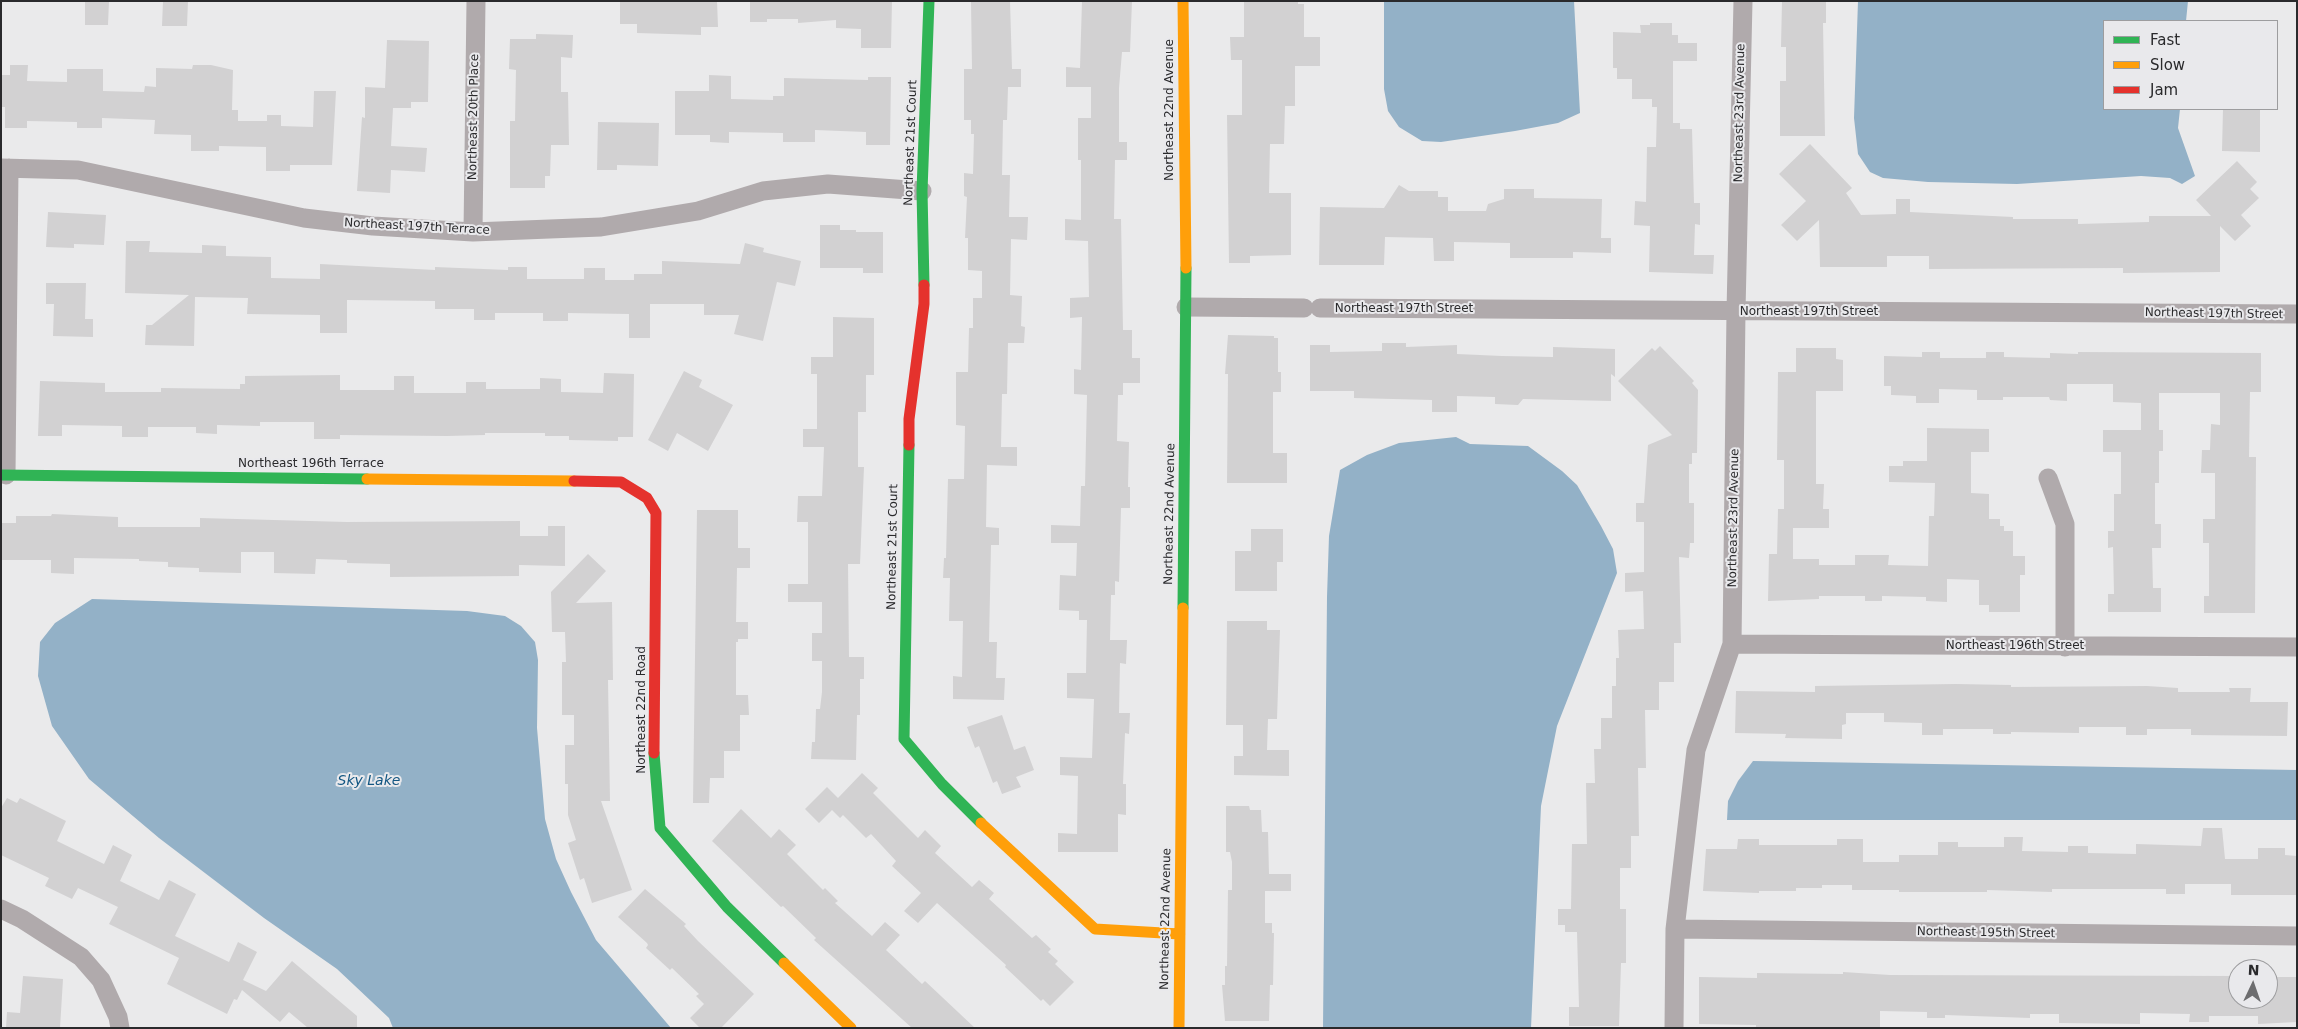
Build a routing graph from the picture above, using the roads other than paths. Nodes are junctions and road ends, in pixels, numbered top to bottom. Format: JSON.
{"nodes":[{"id":1,"x":476,"y":1,"type":"edge"},
{"id":2,"x":929,"y":1,"type":"edge"},
{"id":3,"x":1183,"y":1,"type":"edge"},
{"id":4,"x":1742,"y":1,"type":"edge"},
{"id":5,"x":5,"y":168,"type":"edge"},
{"id":6,"x":922,"y":191,"type":"junction"},
{"id":7,"x":473,"y":232,"type":"junction"},
{"id":8,"x":1186,"y":307,"type":"junction"},
{"id":9,"x":1736,"y":311,"type":"junction"},
{"id":10,"x":2297,"y":314,"type":"edge"},
{"id":11,"x":3,"y":475,"type":"edge"},
{"id":12,"x":2048,"y":478,"type":"dead end"},
{"id":13,"x":621,"y":482,"type":"joint"},
{"id":14,"x":1732,"y":644,"type":"junction"},
{"id":15,"x":2064,"y":647,"type":"junction"},
{"id":16,"x":2297,"y":647,"type":"edge"},
{"id":17,"x":1,"y":909,"type":"edge"},
{"id":18,"x":1676,"y":929,"type":"junction"},
{"id":19,"x":1180,"y":934,"type":"junction"},
{"id":20,"x":2297,"y":936,"type":"edge"},
{"id":21,"x":120,"y":1028,"type":"edge"},
{"id":22,"x":851,"y":1028,"type":"edge"},
{"id":23,"x":1179,"y":1028,"type":"edge"},
{"id":24,"x":1674,"y":1028,"type":"edge"}],
"edges":[{"from":1,"to":7,"type":"street","name":"Northeast 20th Place"},
{"from":2,"to":6,"type":"street","name":"Northeast 21st Court"},
{"from":3,"to":8,"type":"street","name":"Northeast 22nd Avenue"},
{"from":4,"to":9,"type":"street","name":"Northeast 23rd Avenue"},
{"from":5,"to":7,"type":"street","name":"Northeast 197th Terrace"},
{"from":5,"to":11,"type":"street"},
{"from":6,"to":7,"type":"street","name":"Northeast 197th Terrace"},
{"from":6,"to":19,"type":"street","name":"Northeast 21st Court"},
{"from":8,"to":9,"type":"street","name":"Northeast 197th Street"},
{"from":8,"to":19,"type":"street","name":"Northeast 22nd Avenue"},
{"from":9,"to":10,"type":"street","name":"Northeast 197th Street"},
{"from":9,"to":14,"type":"street","name":"Northeast 23rd Avenue"},
{"from":11,"to":13,"type":"street","name":"Northeast 196th Terrace"},
{"from":12,"to":15,"type":"street"},
{"from":13,"to":22,"type":"street","name":"Northeast 22nd Road"},
{"from":14,"to":15,"type":"street","name":"Northeast 196th Street"},
{"from":14,"to":18,"type":"street","name":"Northeast 23rd Avenue"},
{"from":15,"to":16,"type":"street","name":"Northeast 196th Street"},
{"from":17,"to":21,"type":"street"},
{"from":18,"to":20,"type":"street","name":"Northeast 195th Street"},
{"from":18,"to":24,"type":"street","name":"Northeast 23rd Avenue"},
{"from":19,"to":23,"type":"street","name":"Northeast 22nd Avenue"}]}
